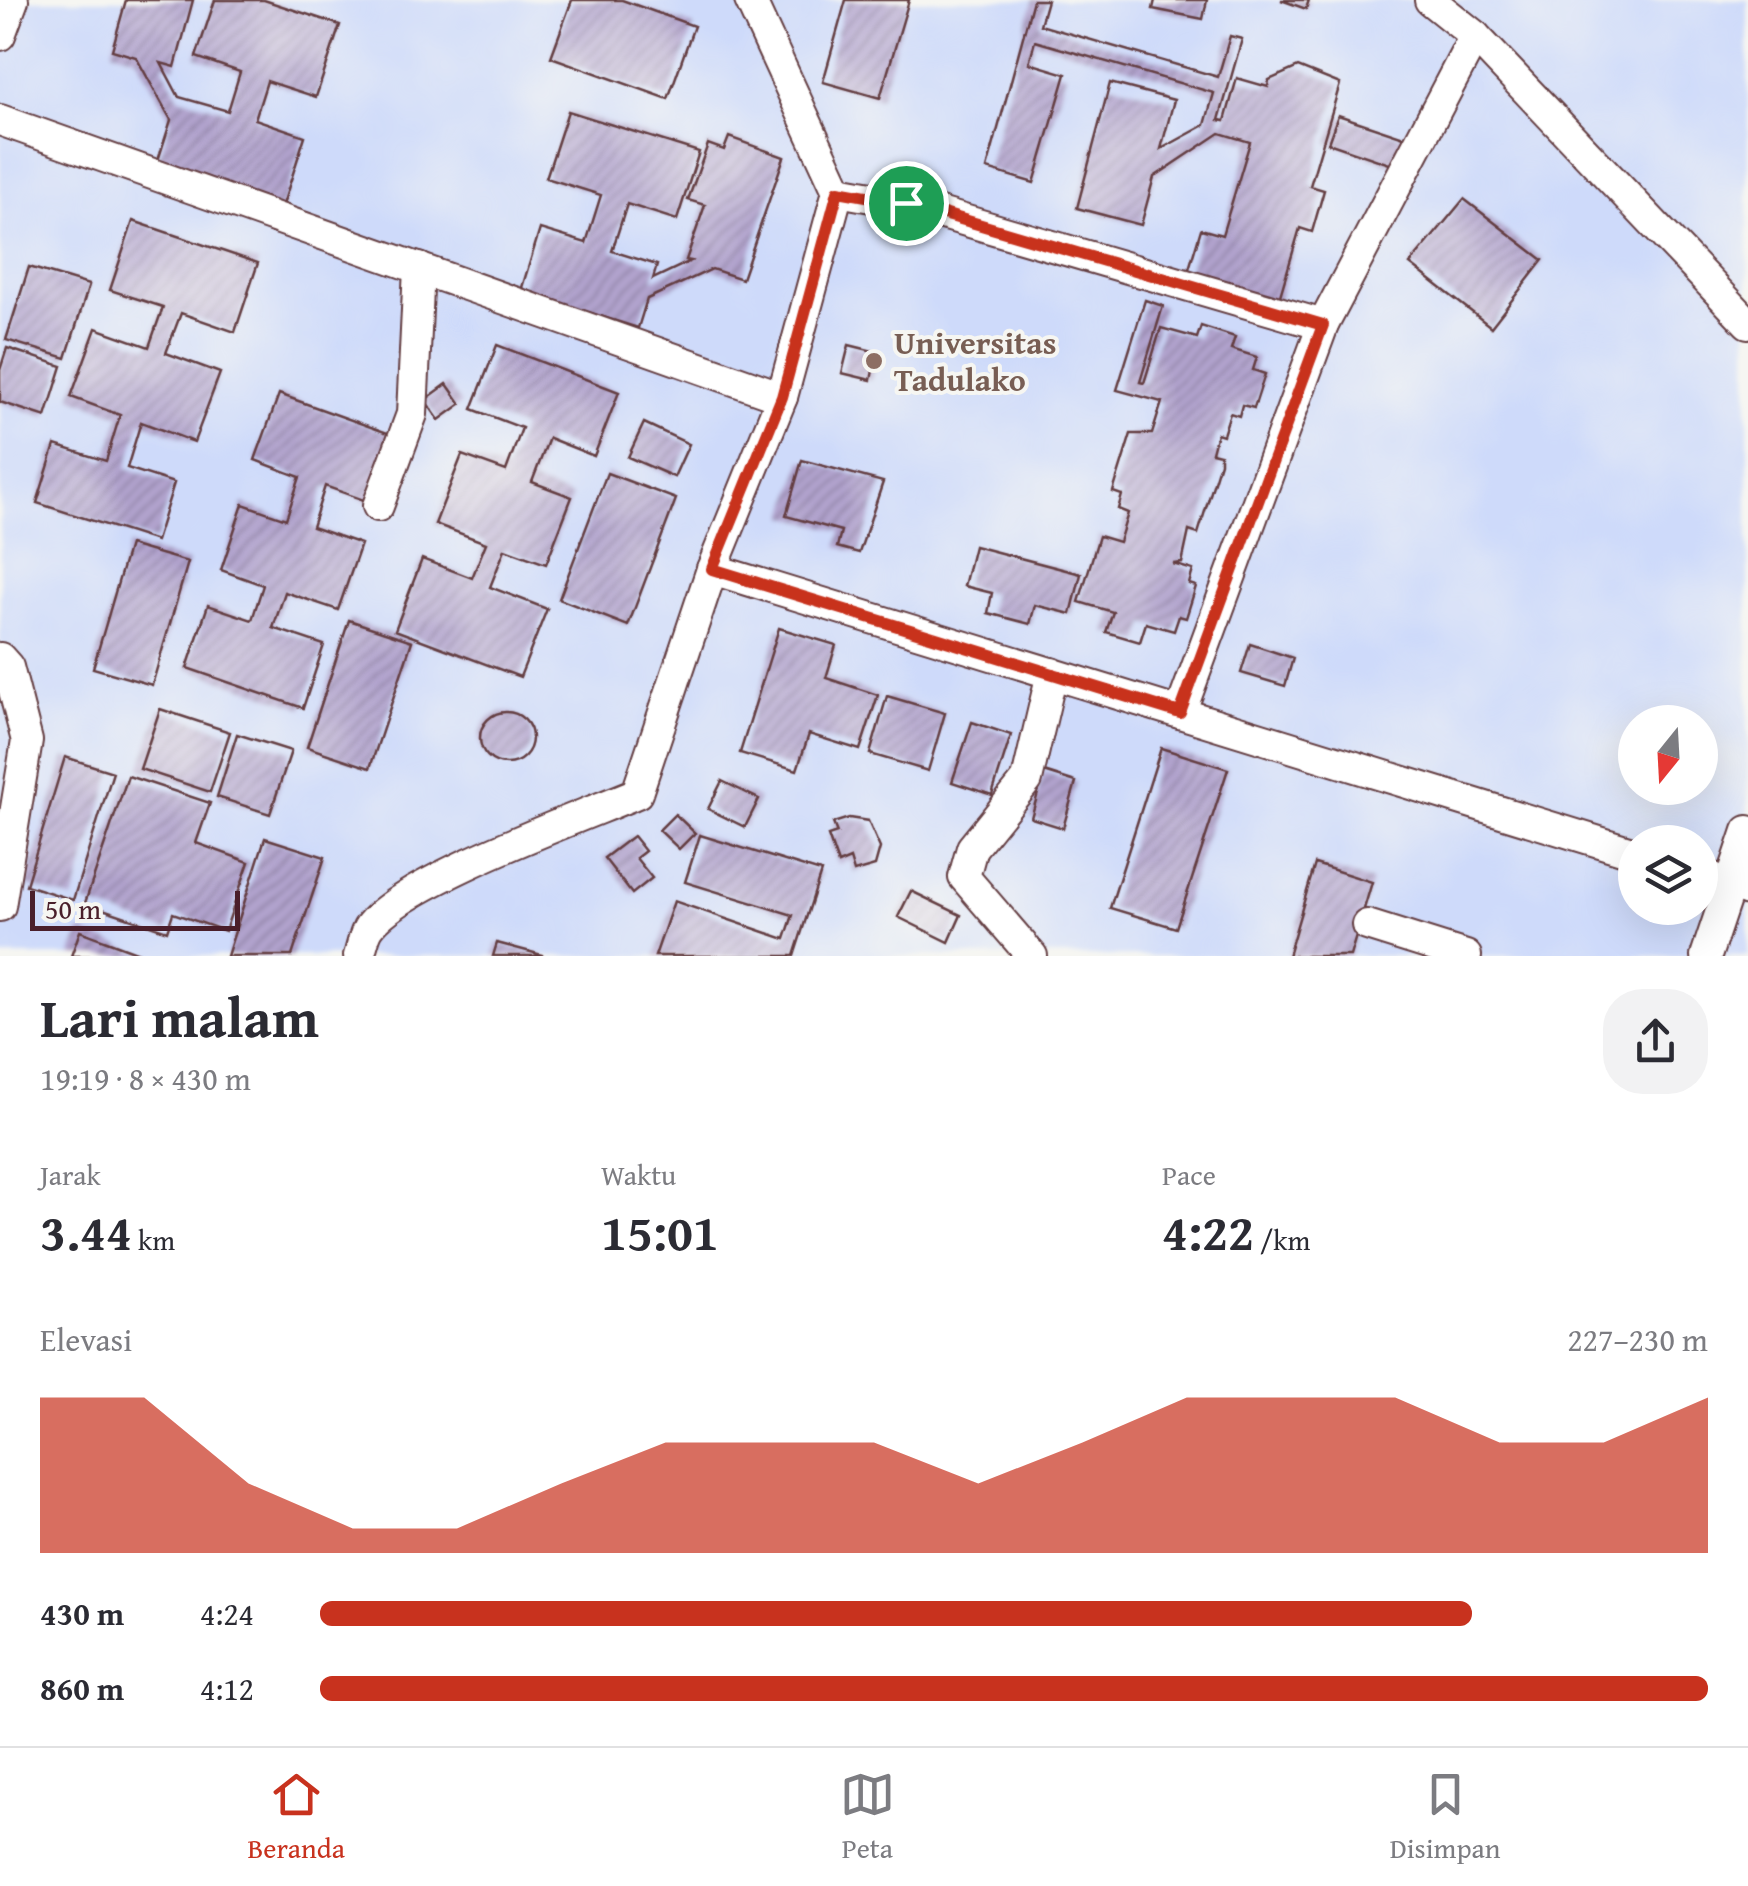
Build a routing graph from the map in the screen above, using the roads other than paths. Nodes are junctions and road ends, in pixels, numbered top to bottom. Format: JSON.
{"nodes":[{"id":1,"x":13,"y":0,"type":"edge"},
{"id":2,"x":750,"y":0,"type":"edge"},
{"id":3,"x":1430,"y":0,"type":"edge"},
{"id":4,"x":0,"y":35,"type":"edge"},
{"id":5,"x":1475,"y":36,"type":"junction"},
{"id":6,"x":0,"y":120,"type":"edge"},
{"id":7,"x":838,"y":191,"type":"junction"},
{"id":8,"x":419,"y":268,"type":"junction"},
{"id":9,"x":1748,"y":323,"type":"edge"},
{"id":10,"x":1323,"y":325,"type":"junction"},
{"id":11,"x":782,"y":397,"type":"junction"},
{"id":12,"x":378,"y":506,"type":"dead end"},
{"id":13,"x":712,"y":569,"type":"junction"},
{"id":14,"x":0,"y":658,"type":"edge"},
{"id":15,"x":1052,"y":674,"type":"junction"},
{"id":16,"x":1180,"y":713,"type":"junction"},
{"id":17,"x":1748,"y":831,"type":"edge"},
{"id":18,"x":1618,"y":848,"type":"edge"},
{"id":19,"x":1739,"y":887,"type":"edge"},
{"id":20,"x":0,"y":906,"type":"edge"},
{"id":21,"x":1368,"y":925,"type":"dead end"},
{"id":22,"x":358,"y":956,"type":"edge"},
{"id":23,"x":1032,"y":956,"type":"edge"},
{"id":24,"x":1466,"y":956,"type":"edge"},
{"id":25,"x":1706,"y":956,"type":"edge"}],
"edges":[{"from":1,"to":4,"type":"lane"},
{"from":2,"to":7,"type":"lane"},
{"from":3,"to":5,"type":"lane"},
{"from":5,"to":9,"type":"lane"},
{"from":5,"to":10,"type":"lane"},
{"from":6,"to":8,"type":"lane"},
{"from":7,"to":10,"type":"lane"},
{"from":7,"to":11,"type":"lane"},
{"from":8,"to":11,"type":"lane"},
{"from":8,"to":12,"type":"lane"},
{"from":10,"to":16,"type":"lane"},
{"from":11,"to":13,"type":"lane"},
{"from":13,"to":15,"type":"lane"},
{"from":13,"to":22,"type":"lane"},
{"from":14,"to":20,"type":"lane"},
{"from":15,"to":16,"type":"lane"},
{"from":15,"to":23,"type":"lane"},
{"from":16,"to":18,"type":"lane"},
{"from":17,"to":19,"type":"lane"},
{"from":19,"to":25,"type":"lane"},
{"from":21,"to":24,"type":"lane"}]}
